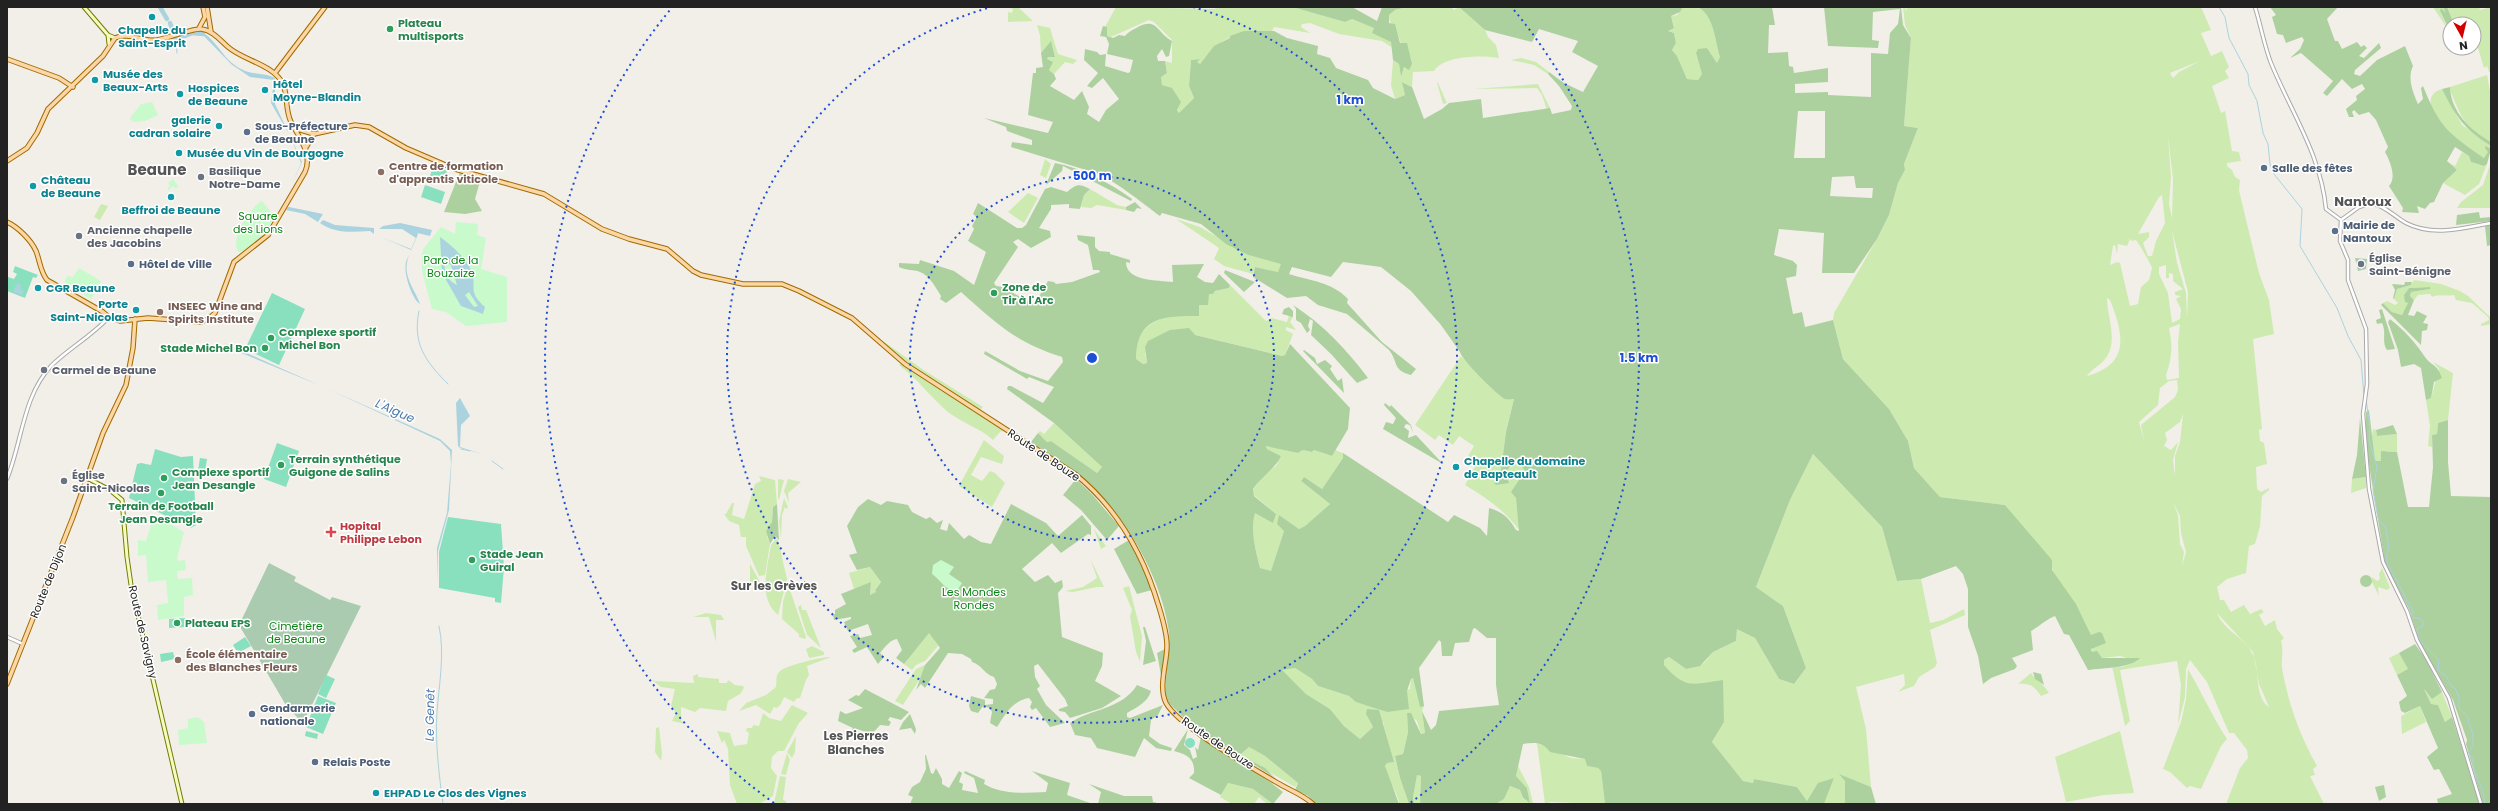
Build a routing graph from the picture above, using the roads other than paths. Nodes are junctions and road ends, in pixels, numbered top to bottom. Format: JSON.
{"nodes":[{"id":1,"x":84,"y":7,"type":"edge"},
{"id":2,"x":203,"y":7,"type":"edge"},
{"id":3,"x":207,"y":7,"type":"edge"},
{"id":4,"x":325,"y":7,"type":"edge"},
{"id":5,"x":2255,"y":7,"type":"edge"},
{"id":6,"x":199,"y":28,"type":"junction"},
{"id":7,"x":211,"y":32,"type":"junction"},
{"id":8,"x":108,"y":35,"type":"junction"},
{"id":9,"x":115,"y":38,"type":"junction"},
{"id":10,"x":109,"y":44,"type":"junction"},
{"id":11,"x":7,"y":59,"type":"edge"},
{"id":12,"x":276,"y":73,"type":"junction"},
{"id":13,"x":73,"y":87,"type":"junction"},
{"id":14,"x":294,"y":128,"type":"junction"},
{"id":15,"x":314,"y":134,"type":"junction"},
{"id":16,"x":305,"y":149,"type":"junction"},
{"id":17,"x":7,"y":161,"type":"edge"},
{"id":18,"x":2341,"y":220,"type":"junction"},
{"id":19,"x":7,"y":222,"type":"edge"},
{"id":20,"x":2491,"y":223,"type":"edge"},
{"id":21,"x":109,"y":317,"type":"junction"},
{"id":22,"x":120,"y":321,"type":"junction"},
{"id":23,"x":137,"y":321,"type":"junction"},
{"id":24,"x":135,"y":328,"type":"junction"},
{"id":25,"x":87,"y":478,"type":"junction"},
{"id":26,"x":7,"y":479,"type":"edge"},
{"id":27,"x":7,"y":637,"type":"edge"},
{"id":28,"x":23,"y":644,"type":"junction"},
{"id":29,"x":7,"y":684,"type":"edge"},
{"id":30,"x":182,"y":804,"type":"edge"},
{"id":31,"x":1313,"y":804,"type":"edge"},
{"id":32,"x":2482,"y":804,"type":"edge"}],
"edges":[{"from":1,"to":8,"type":"main road"},
{"from":2,"to":6,"type":"main road"},
{"from":3,"to":7,"type":"main road"},
{"from":4,"to":12,"type":"main road"},
{"from":5,"to":18,"type":"street"},
{"from":6,"to":7,"type":"main road"},
{"from":6,"to":9,"type":"main road"},
{"from":7,"to":12,"type":"main road"},
{"from":8,"to":9,"type":"main road"},
{"from":8,"to":10,"type":"main road"},
{"from":9,"to":10,"type":"main road"},
{"from":10,"to":13,"type":"main road"},
{"from":11,"to":13,"type":"main road"},
{"from":12,"to":14,"type":"main road"},
{"from":13,"to":17,"type":"main road"},
{"from":14,"to":15,"type":"main road"},
{"from":14,"to":16,"type":"main road"},
{"from":15,"to":16,"type":"main road"},
{"from":15,"to":31,"type":"main road","name":"Route de Bouze"},
{"from":16,"to":23,"type":"main road"},
{"from":18,"to":20,"type":"street"},
{"from":18,"to":32,"type":"street"},
{"from":19,"to":21,"type":"main road"},
{"from":21,"to":22,"type":"main road"},
{"from":21,"to":26,"type":"street"},
{"from":22,"to":23,"type":"main road"},
{"from":22,"to":24,"type":"main road"},
{"from":23,"to":24,"type":"main road","name":"Route de Dijon"},
{"from":24,"to":25,"type":"main road","name":"Route de Dijon"},
{"from":25,"to":28,"type":"main road","name":"Route de Dijon"},
{"from":25,"to":30,"type":"main road","name":"Route de Savigny"},
{"from":27,"to":28,"type":"street"},
{"from":28,"to":29,"type":"main road","name":"Route de Dijon"}]}
